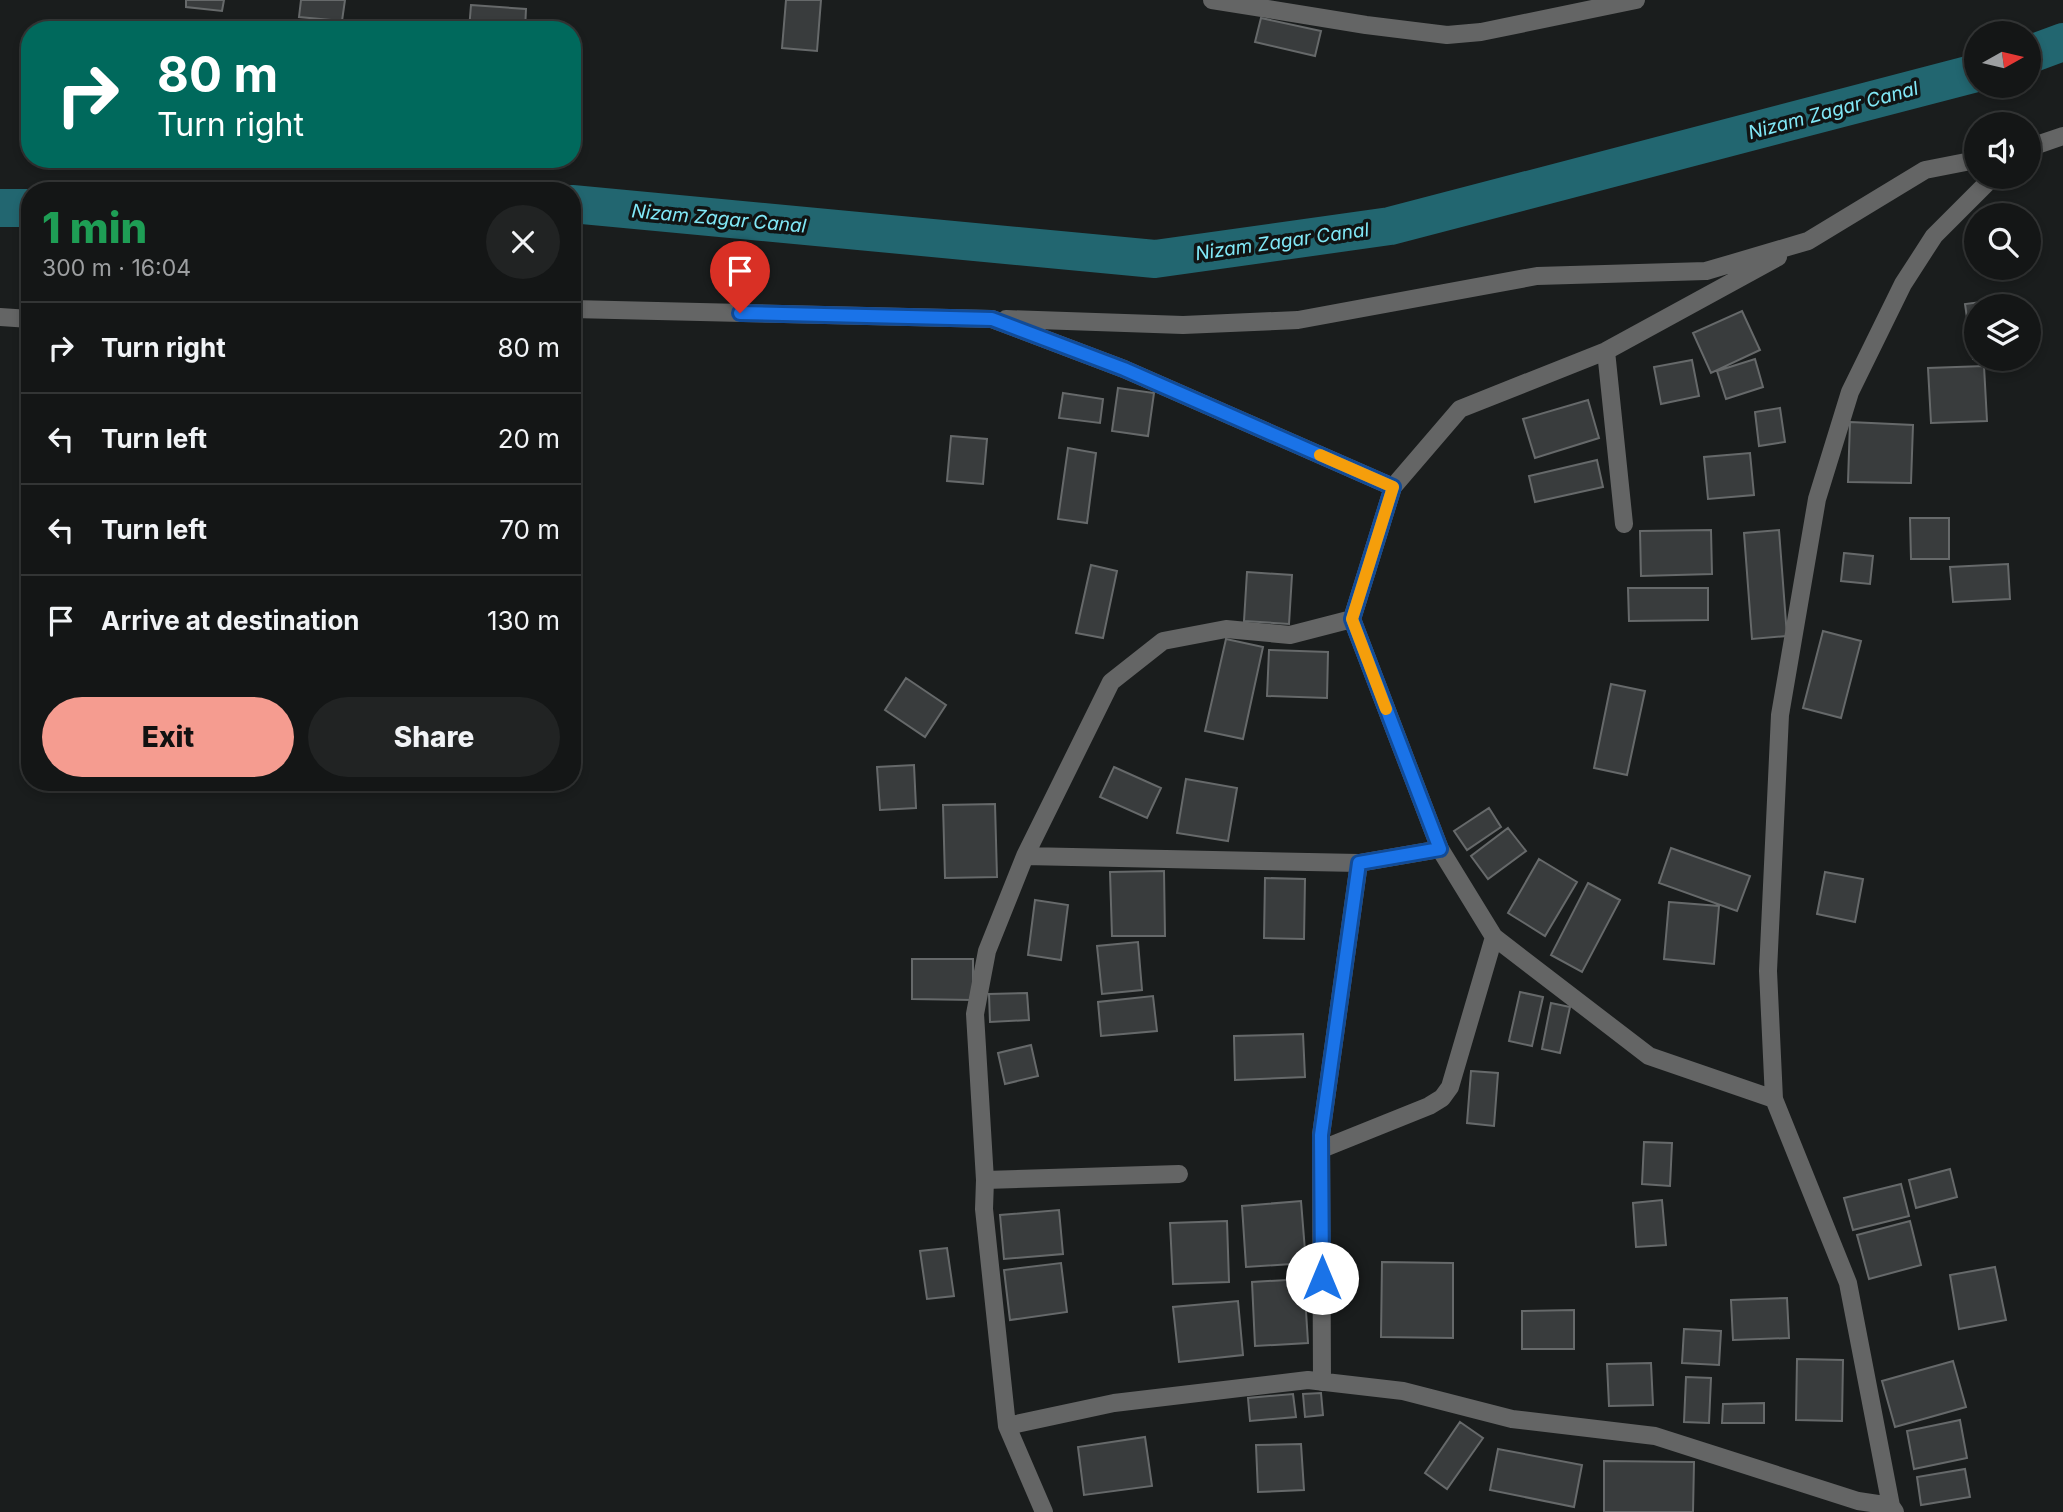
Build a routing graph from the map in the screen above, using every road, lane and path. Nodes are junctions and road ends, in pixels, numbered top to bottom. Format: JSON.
{"nodes":[{"id":1,"x":1212,"y":0,"type":"edge"},
{"id":2,"x":1636,"y":0,"type":"edge"},
{"id":3,"x":2063,"y":136,"type":"edge"},
{"id":4,"x":2041,"y":144,"type":"edge"},
{"id":5,"x":1964,"y":162,"type":"edge"},
{"id":6,"x":1981,"y":189,"type":"edge"},
{"id":7,"x":1808,"y":241,"type":"junction"},
{"id":8,"x":581,"y":309,"type":"edge"},
{"id":9,"x":0,"y":317,"type":"edge"},
{"id":10,"x":21,"y":318,"type":"edge"},
{"id":11,"x":992,"y":319,"type":"junction"},
{"id":12,"x":1606,"y":351,"type":"junction"},
{"id":13,"x":1393,"y":487,"type":"junction"},
{"id":14,"x":1624,"y":524,"type":"dead end"},
{"id":15,"x":1352,"y":619,"type":"junction"},
{"id":16,"x":1440,"y":849,"type":"junction"},
{"id":17,"x":1025,"y":856,"type":"junction"},
{"id":18,"x":1359,"y":863,"type":"junction"},
{"id":19,"x":1494,"y":937,"type":"junction"},
{"id":20,"x":1774,"y":1099,"type":"junction"},
{"id":21,"x":1322,"y":1149,"type":"junction"},
{"id":22,"x":1180,"y":1174,"type":"dead end"},
{"id":23,"x":985,"y":1181,"type":"junction"},
{"id":24,"x":1322,"y":1382,"type":"junction"},
{"id":25,"x":1007,"y":1426,"type":"junction"},
{"id":26,"x":1893,"y":1509,"type":"edge"},
{"id":27,"x":1044,"y":1512,"type":"edge"}],
"edges":[{"from":1,"to":2,"type":"street"},
{"from":3,"to":4,"type":"street"},
{"from":5,"to":7,"type":"street"},
{"from":6,"to":20,"type":"street"},
{"from":7,"to":11,"type":"street"},
{"from":7,"to":12,"type":"street"},
{"from":8,"to":11,"type":"street"},
{"from":9,"to":10,"type":"street"},
{"from":11,"to":13,"type":"street"},
{"from":12,"to":13,"type":"street"},
{"from":12,"to":14,"type":"street"},
{"from":13,"to":15,"type":"street"},
{"from":15,"to":16,"type":"street"},
{"from":15,"to":17,"type":"street"},
{"from":16,"to":18,"type":"street"},
{"from":16,"to":19,"type":"street"},
{"from":17,"to":18,"type":"street"},
{"from":17,"to":23,"type":"street"},
{"from":18,"to":21,"type":"street"},
{"from":19,"to":20,"type":"street"},
{"from":19,"to":21,"type":"street"},
{"from":20,"to":26,"type":"street"},
{"from":21,"to":24,"type":"street"},
{"from":22,"to":23,"type":"street"},
{"from":23,"to":25,"type":"street"},
{"from":24,"to":25,"type":"street"},
{"from":24,"to":26,"type":"street"},
{"from":25,"to":27,"type":"street"}]}
